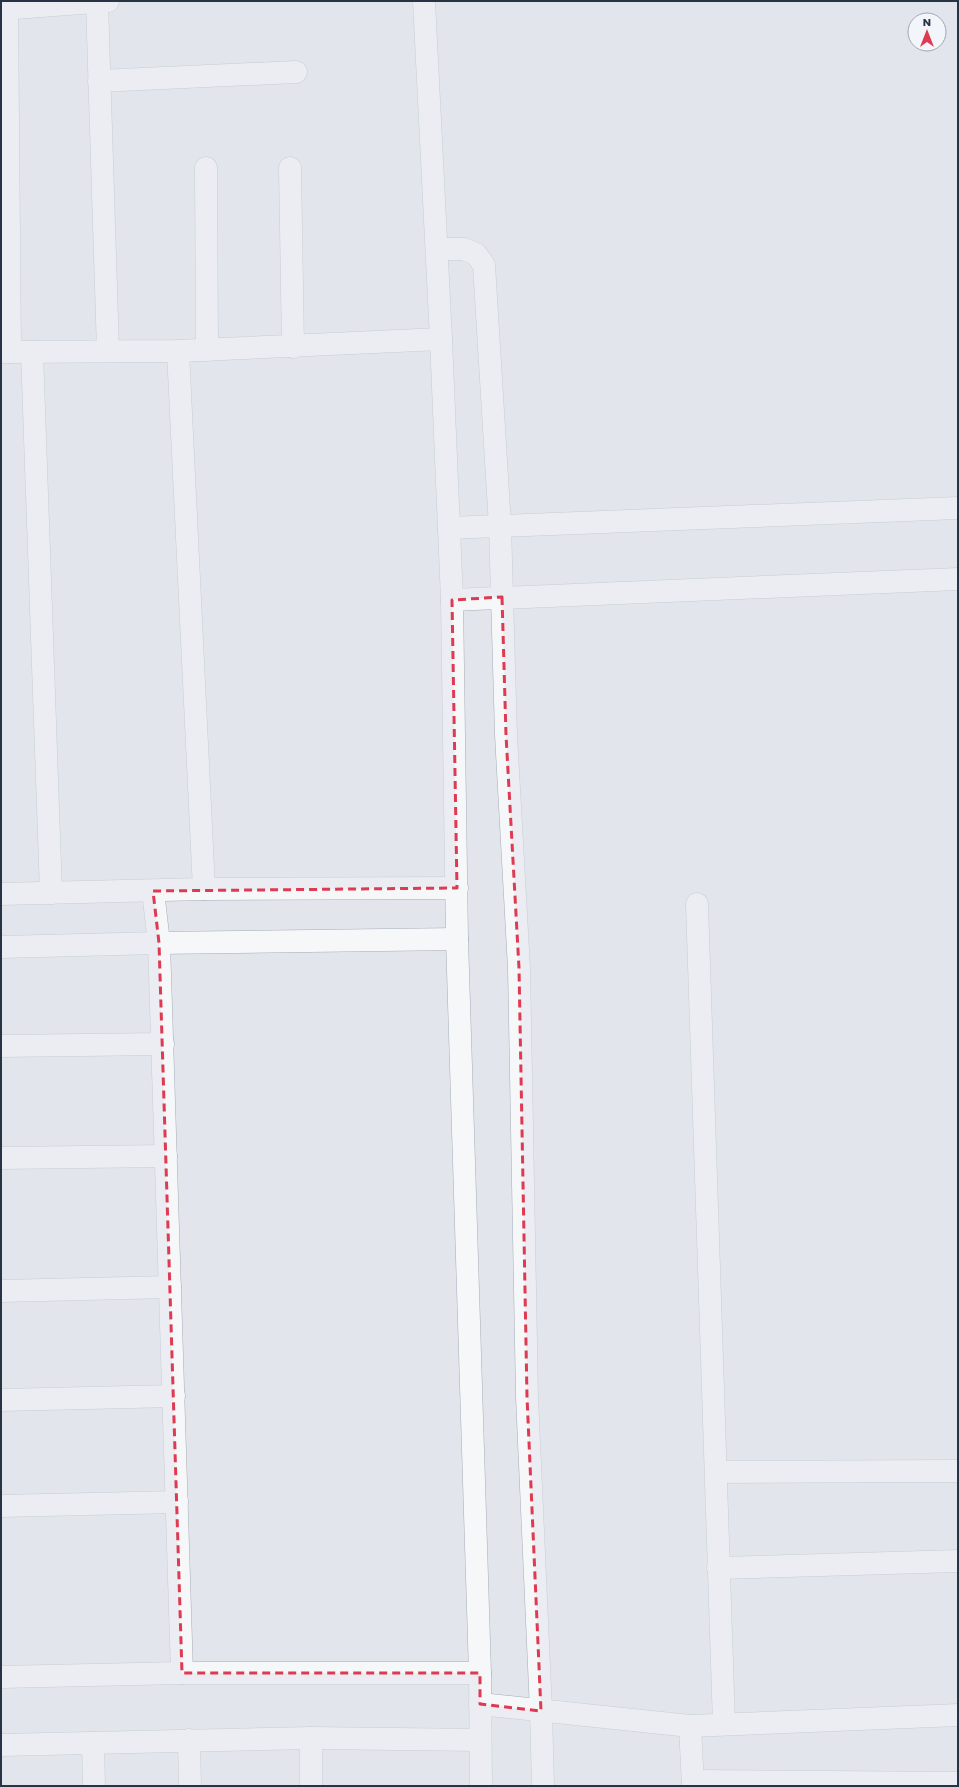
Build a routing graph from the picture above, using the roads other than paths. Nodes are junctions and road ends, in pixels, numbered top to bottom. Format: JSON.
{"nodes":[{"id":1,"x":102,"y":1,"type":"edge"},
{"id":2,"x":424,"y":1,"type":"edge"},
{"id":3,"x":4,"y":8,"type":"edge"},
{"id":4,"x":296,"y":72,"type":"dead end"},
{"id":5,"x":99,"y":81,"type":"junction"},
{"id":6,"x":206,"y":168,"type":"dead end"},
{"id":7,"x":290,"y":168,"type":"dead end"},
{"id":8,"x":437,"y":249,"type":"junction"},
{"id":9,"x":441,"y":339,"type":"junction"},
{"id":10,"x":293,"y":347,"type":"junction"},
{"id":11,"x":207,"y":350,"type":"junction"},
{"id":12,"x":108,"y":351,"type":"junction"},
{"id":13,"x":178,"y":351,"type":"junction"},
{"id":14,"x":6,"y":352,"type":"edge"},
{"id":15,"x":32,"y":352,"type":"junction"},
{"id":16,"x":958,"y":508,"type":"edge"},
{"id":17,"x":500,"y":526,"type":"junction"},
{"id":18,"x":449,"y":528,"type":"junction"},
{"id":19,"x":958,"y":579,"type":"edge"},
{"id":20,"x":502,"y":597,"type":"junction"},
{"id":21,"x":452,"y":600,"type":"junction"},
{"id":22,"x":458,"y":888,"type":"junction"},
{"id":23,"x":204,"y":889,"type":"junction"},
{"id":24,"x":153,"y":891,"type":"junction"},
{"id":25,"x":51,"y":893,"type":"junction"},
{"id":26,"x":1,"y":894,"type":"edge"},
{"id":27,"x":697,"y":904,"type":"dead end"},
{"id":28,"x":458,"y":939,"type":"junction"},
{"id":29,"x":159,"y":942,"type":"junction"},
{"id":30,"x":1,"y":947,"type":"edge"},
{"id":31,"x":163,"y":1044,"type":"junction"},
{"id":32,"x":1,"y":1046,"type":"edge"},
{"id":33,"x":166,"y":1156,"type":"junction"},
{"id":34,"x":1,"y":1158,"type":"edge"},
{"id":35,"x":170,"y":1287,"type":"junction"},
{"id":36,"x":1,"y":1291,"type":"edge"},
{"id":37,"x":174,"y":1396,"type":"junction"},
{"id":38,"x":1,"y":1400,"type":"edge"},
{"id":39,"x":958,"y":1471,"type":"edge"},
{"id":40,"x":716,"y":1472,"type":"junction"},
{"id":41,"x":177,"y":1502,"type":"junction"},
{"id":42,"x":1,"y":1506,"type":"edge"},
{"id":43,"x":958,"y":1561,"type":"edge"},
{"id":44,"x":718,"y":1568,"type":"junction"},
{"id":45,"x":182,"y":1673,"type":"junction"},
{"id":46,"x":480,"y":1673,"type":"junction"},
{"id":47,"x":1,"y":1677,"type":"edge"},
{"id":48,"x":480,"y":1704,"type":"junction"},
{"id":49,"x":541,"y":1711,"type":"junction"},
{"id":50,"x":958,"y":1715,"type":"edge"},
{"id":51,"x":724,"y":1724,"type":"junction"},
{"id":52,"x":690,"y":1726,"type":"junction"},
{"id":53,"x":311,"y":1738,"type":"junction"},
{"id":54,"x":189,"y":1740,"type":"junction"},
{"id":55,"x":480,"y":1740,"type":"junction"},
{"id":56,"x":93,"y":1743,"type":"junction"},
{"id":57,"x":1,"y":1745,"type":"edge"},
{"id":58,"x":693,"y":1783,"type":"edge"},
{"id":59,"x":958,"y":1783,"type":"edge"},
{"id":60,"x":94,"y":1786,"type":"edge"},
{"id":61,"x":190,"y":1786,"type":"edge"},
{"id":62,"x":311,"y":1786,"type":"edge"},
{"id":63,"x":481,"y":1786,"type":"edge"},
{"id":64,"x":543,"y":1786,"type":"edge"}],
"edges":[{"from":1,"to":3,"type":"street"},
{"from":1,"to":5,"type":"street"},
{"from":2,"to":8,"type":"street"},
{"from":3,"to":14,"type":"street"},
{"from":4,"to":5,"type":"street"},
{"from":5,"to":12,"type":"street"},
{"from":6,"to":11,"type":"street"},
{"from":7,"to":10,"type":"street"},
{"from":8,"to":9,"type":"street"},
{"from":8,"to":17,"type":"street"},
{"from":9,"to":10,"type":"street"},
{"from":9,"to":18,"type":"street"},
{"from":10,"to":11,"type":"street"},
{"from":11,"to":13,"type":"street"},
{"from":12,"to":13,"type":"street"},
{"from":12,"to":15,"type":"street"},
{"from":13,"to":23,"type":"street"},
{"from":14,"to":15,"type":"street"},
{"from":15,"to":25,"type":"street"},
{"from":16,"to":17,"type":"street"},
{"from":17,"to":18,"type":"street"},
{"from":17,"to":20,"type":"street"},
{"from":18,"to":21,"type":"street"},
{"from":19,"to":20,"type":"street"},
{"from":20,"to":21,"type":"street"},
{"from":20,"to":49,"type":"street"},
{"from":21,"to":22,"type":"street"},
{"from":22,"to":23,"type":"street"},
{"from":22,"to":28,"type":"street"},
{"from":23,"to":24,"type":"street"},
{"from":24,"to":25,"type":"street"},
{"from":24,"to":29,"type":"street"},
{"from":25,"to":26,"type":"street"},
{"from":27,"to":40,"type":"street"},
{"from":28,"to":29,"type":"street"},
{"from":28,"to":46,"type":"street"},
{"from":29,"to":30,"type":"street"},
{"from":29,"to":31,"type":"street"},
{"from":31,"to":32,"type":"street"},
{"from":31,"to":33,"type":"street"},
{"from":33,"to":34,"type":"street"},
{"from":33,"to":35,"type":"street"},
{"from":35,"to":36,"type":"street"},
{"from":35,"to":37,"type":"street"},
{"from":37,"to":38,"type":"street"},
{"from":37,"to":41,"type":"street"},
{"from":39,"to":40,"type":"street"},
{"from":40,"to":44,"type":"street"},
{"from":41,"to":42,"type":"street"},
{"from":41,"to":45,"type":"street"},
{"from":43,"to":44,"type":"street"},
{"from":44,"to":51,"type":"street"},
{"from":45,"to":46,"type":"street"},
{"from":45,"to":47,"type":"street"},
{"from":46,"to":48,"type":"street"},
{"from":48,"to":49,"type":"street"},
{"from":48,"to":55,"type":"street"},
{"from":49,"to":52,"type":"street"},
{"from":49,"to":64,"type":"street"},
{"from":50,"to":51,"type":"street"},
{"from":51,"to":52,"type":"street"},
{"from":52,"to":58,"type":"street"},
{"from":53,"to":54,"type":"street"},
{"from":53,"to":55,"type":"street"},
{"from":53,"to":62,"type":"street"},
{"from":54,"to":56,"type":"street"},
{"from":54,"to":61,"type":"street"},
{"from":55,"to":63,"type":"street"},
{"from":56,"to":57,"type":"street"},
{"from":56,"to":60,"type":"street"},
{"from":58,"to":59,"type":"street"}]}
